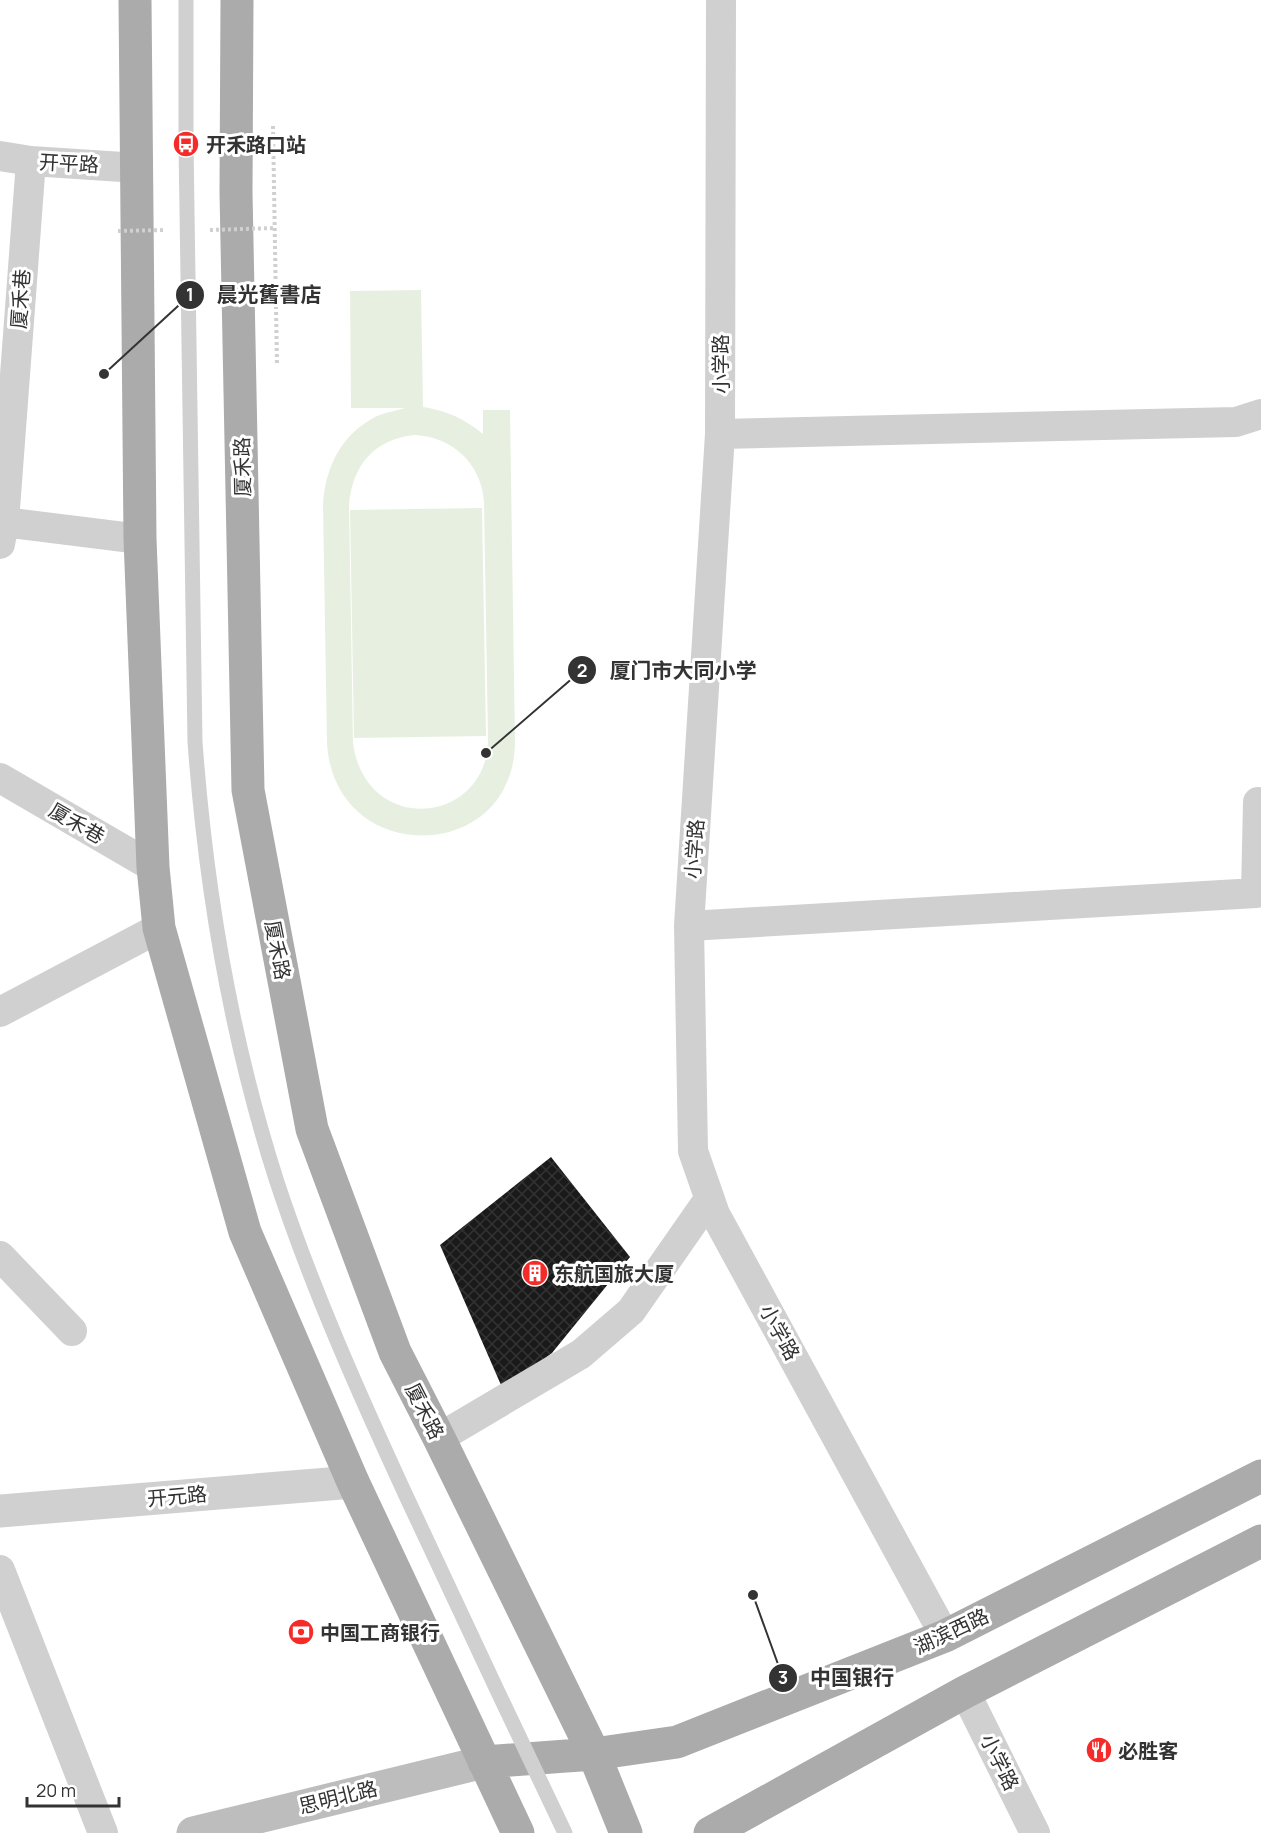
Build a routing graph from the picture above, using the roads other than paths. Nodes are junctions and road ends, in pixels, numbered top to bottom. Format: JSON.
{"nodes":[{"id":1,"x":135,"y":0,"type":"edge"},
{"id":2,"x":186,"y":0,"type":"edge"},
{"id":3,"x":237,"y":0,"type":"edge"},
{"id":4,"x":721,"y":0,"type":"edge"},
{"id":5,"x":0,"y":156,"type":"edge"},
{"id":6,"x":31,"y":161,"type":"junction"},
{"id":7,"x":138,"y":168,"type":"junction"},
{"id":8,"x":1261,"y":414,"type":"edge"},
{"id":9,"x":720,"y":434,"type":"junction"},
{"id":10,"x":2,"y":533,"type":"edge"},
{"id":11,"x":140,"y":539,"type":"junction"},
{"id":12,"x":0,"y":778,"type":"edge"},
{"id":13,"x":1258,"y":802,"type":"dead end"},
{"id":14,"x":153,"y":867,"type":"junction"},
{"id":15,"x":689,"y":926,"type":"junction"},
{"id":16,"x":159,"y":928,"type":"junction"},
{"id":17,"x":0,"y":1012,"type":"edge"},
{"id":18,"x":710,"y":1199,"type":"junction"},
{"id":19,"x":0,"y":1256,"type":"edge"},
{"id":20,"x":72,"y":1331,"type":"dead end"},
{"id":21,"x":440,"y":1438,"type":"junction"},
{"id":22,"x":1261,"y":1476,"type":"edge"},
{"id":23,"x":353,"y":1482,"type":"junction"},
{"id":24,"x":0,"y":1510,"type":"edge"},
{"id":25,"x":1261,"y":1541,"type":"edge"},
{"id":26,"x":0,"y":1570,"type":"edge"},
{"id":27,"x":945,"y":1636,"type":"junction"},
{"id":28,"x":965,"y":1692,"type":"junction"},
{"id":29,"x":594,"y":1754,"type":"junction"},
{"id":30,"x":484,"y":1762,"type":"junction"},
{"id":31,"x":103,"y":1833,"type":"edge"},
{"id":32,"x":193,"y":1833,"type":"edge"},
{"id":33,"x":518,"y":1833,"type":"edge"},
{"id":34,"x":565,"y":1833,"type":"edge"},
{"id":35,"x":626,"y":1833,"type":"edge"},
{"id":36,"x":710,"y":1833,"type":"edge"},
{"id":37,"x":1035,"y":1833,"type":"edge"}],
"edges":[{"from":1,"to":7,"type":"main road"},
{"from":2,"to":34,"type":"lane","bridge":true},
{"from":3,"to":21,"type":"main road","name":"厦禾路"},
{"from":4,"to":9,"type":"street","name":"小学路"},
{"from":5,"to":6,"type":"street","name":"开平路"},
{"from":6,"to":7,"type":"street","name":"开平路"},
{"from":6,"to":10,"type":"street","name":"厦禾巷"},
{"from":7,"to":11,"type":"main road"},
{"from":8,"to":9,"type":"street"},
{"from":9,"to":15,"type":"street","name":"小学路"},
{"from":10,"to":11,"type":"street"},
{"from":11,"to":14,"type":"main road"},
{"from":12,"to":14,"type":"street","name":"厦禾巷"},
{"from":13,"to":15,"type":"street"},
{"from":14,"to":16,"type":"main road"},
{"from":15,"to":18,"type":"street","name":"小学路"},
{"from":16,"to":17,"type":"street"},
{"from":16,"to":23,"type":"main road"},
{"from":18,"to":21,"type":"street"},
{"from":18,"to":27,"type":"street","name":"小学路"},
{"from":19,"to":20,"type":"street"},
{"from":21,"to":29,"type":"main road","name":"厦禾路"},
{"from":22,"to":27,"type":"main road","name":"湖滨西路"},
{"from":23,"to":24,"type":"street","name":"开元路"},
{"from":23,"to":30,"type":"main road"},
{"from":25,"to":28,"type":"main road"},
{"from":26,"to":31,"type":"street"},
{"from":27,"to":29,"type":"main road","name":"湖滨西路"},
{"from":28,"to":36,"type":"main road"},
{"from":28,"to":37,"type":"street","name":"小学路"},
{"from":29,"to":30,"type":"main road","name":"湖滨西路"},
{"from":29,"to":35,"type":"main road","name":"厦禾路"},
{"from":30,"to":32,"type":"main road","name":"思明北路"},
{"from":30,"to":33,"type":"main road"}]}
